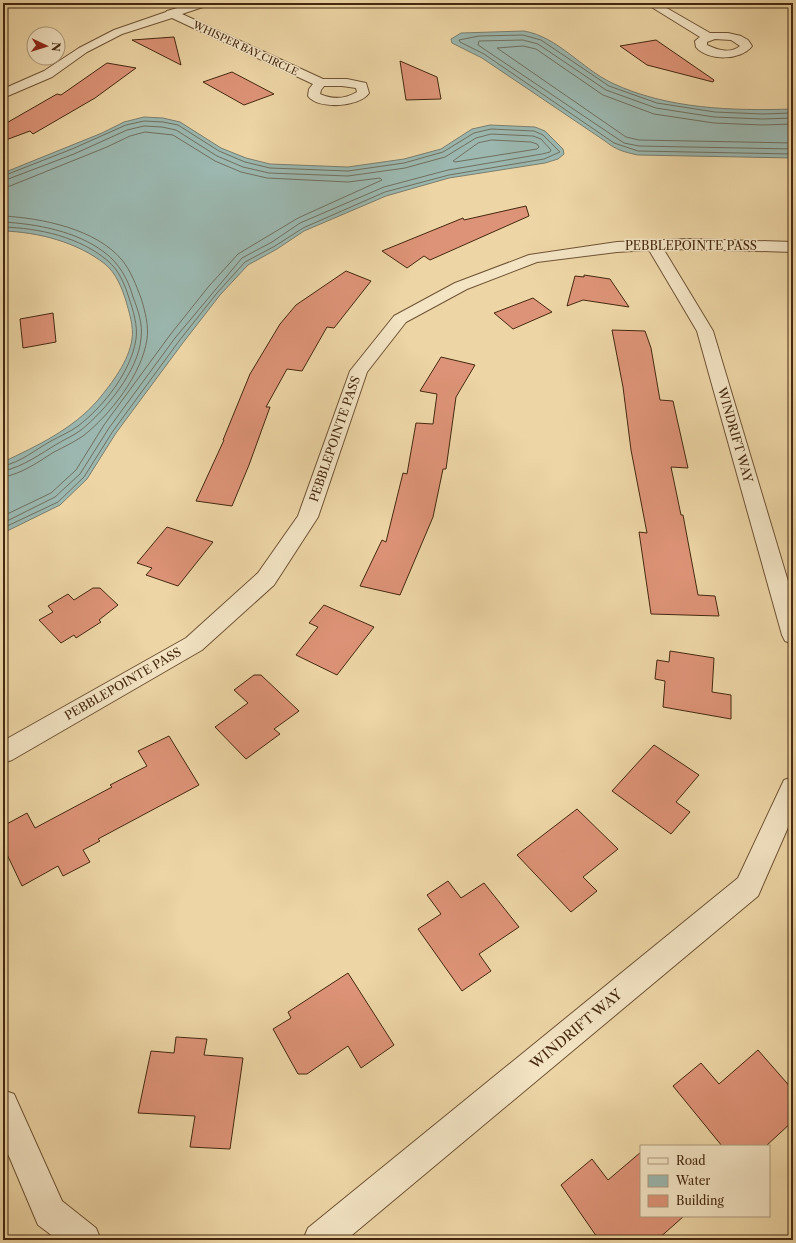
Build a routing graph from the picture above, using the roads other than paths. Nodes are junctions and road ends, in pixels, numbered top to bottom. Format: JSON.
{"nodes":[{"id":1,"x":205,"y":3,"type":"edge"},
{"id":2,"x":650,"y":3,"type":"edge"},
{"id":3,"x":171,"y":13,"type":"junction"},
{"id":4,"x":708,"y":37,"type":"dead end"},
{"id":5,"x":321,"y":83,"type":"dead end"},
{"id":6,"x":3,"y":94,"type":"edge"},
{"id":7,"x":654,"y":245,"type":"junction"},
{"id":8,"x":793,"y":247,"type":"edge"},
{"id":9,"x":793,"y":635,"type":"edge"},
{"id":10,"x":3,"y":753,"type":"edge"},
{"id":11,"x":793,"y":788,"type":"edge"},
{"id":12,"x":3,"y":1105,"type":"edge"},
{"id":13,"x":84,"y":1240,"type":"edge"},
{"id":14,"x":320,"y":1240,"type":"edge"}],
"edges":[{"from":1,"to":3,"type":"street"},
{"from":2,"to":4,"type":"street"},
{"from":3,"to":5,"type":"street","name":"WHISPER BAY CIRCLE"},
{"from":3,"to":6,"type":"street"},
{"from":7,"to":8,"type":"street","name":"PEBBLEPOINTE PASS"},
{"from":7,"to":9,"type":"street","name":"WINDRIFT WAY"},
{"from":7,"to":10,"type":"street","name":"PEBBLEPOINTE PASS"},
{"from":11,"to":14,"type":"street","name":"WINDRIFT WAY"},
{"from":12,"to":13,"type":"street"}]}
